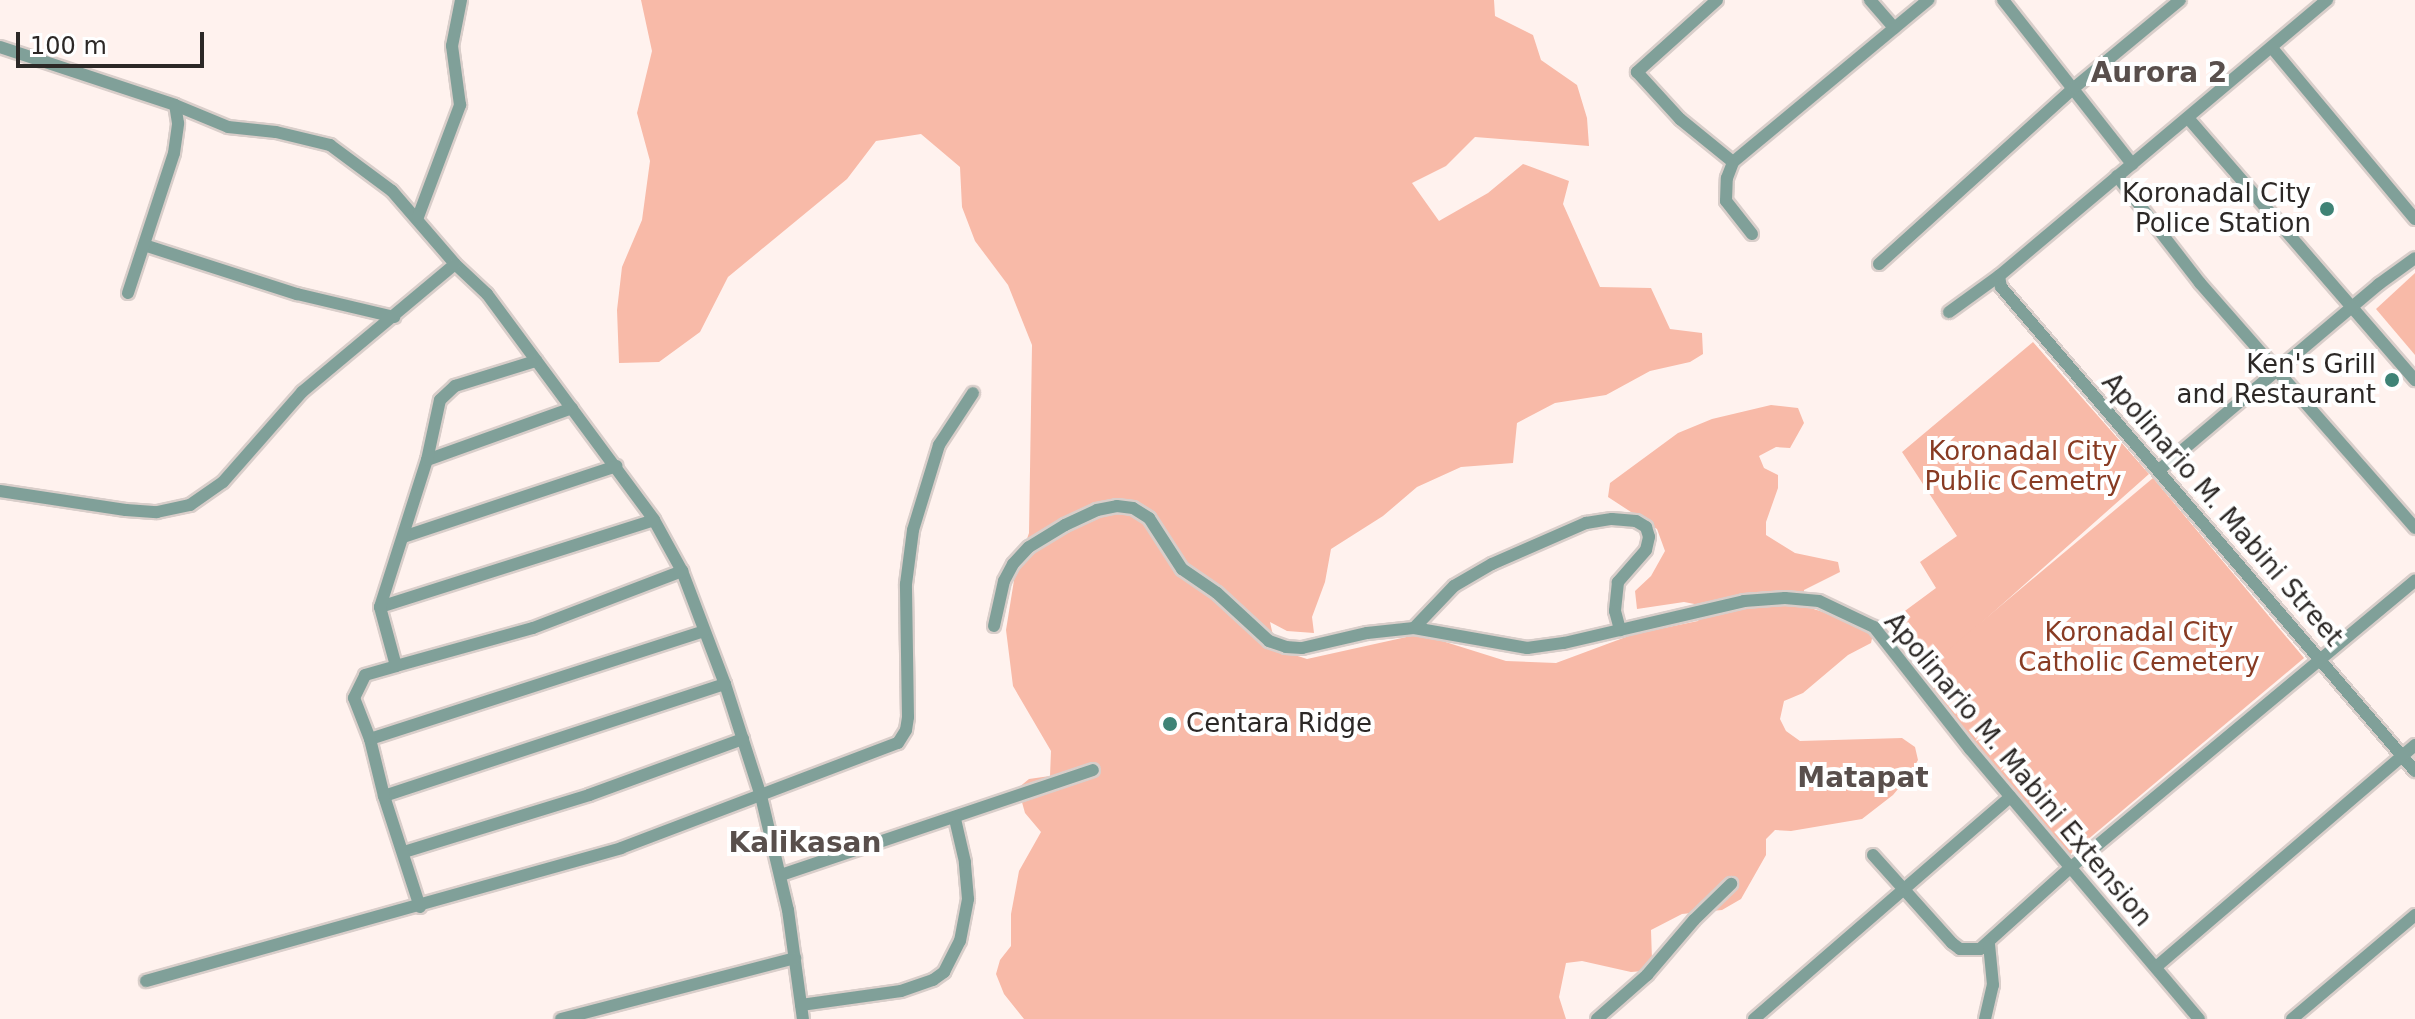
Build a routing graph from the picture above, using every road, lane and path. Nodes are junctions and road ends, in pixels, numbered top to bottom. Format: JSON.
{"nodes":[{"id":1,"x":461,"y":0,"type":"edge"},
{"id":2,"x":1717,"y":0,"type":"edge"},
{"id":3,"x":1870,"y":0,"type":"edge"},
{"id":4,"x":1928,"y":0,"type":"edge"},
{"id":5,"x":2003,"y":0,"type":"edge"},
{"id":6,"x":2180,"y":0,"type":"edge"},
{"id":7,"x":2320,"y":2,"type":"edge"},
{"id":8,"x":1894,"y":28,"type":"junction"},
{"id":9,"x":0,"y":47,"type":"edge"},
{"id":10,"x":2272,"y":48,"type":"junction"},
{"id":11,"x":2075,"y":87,"type":"junction"},
{"id":12,"x":175,"y":105,"type":"junction"},
{"id":13,"x":2188,"y":118,"type":"junction"},
{"id":14,"x":1733,"y":162,"type":"junction"},
{"id":15,"x":2132,"y":164,"type":"junction"},
{"id":16,"x":2117,"y":176,"type":"junction"},
{"id":17,"x":418,"y":217,"type":"junction"},
{"id":18,"x":2415,"y":219,"type":"edge"},
{"id":19,"x":1752,"y":234,"type":"dead end"},
{"id":20,"x":144,"y":245,"type":"junction"},
{"id":21,"x":2415,"y":258,"type":"edge"},
{"id":22,"x":455,"y":264,"type":"junction"},
{"id":23,"x":1879,"y":264,"type":"dead end"},
{"id":24,"x":1999,"y":276,"type":"junction"},
{"id":25,"x":128,"y":293,"type":"dead end"},
{"id":26,"x":2352,"y":306,"type":"junction"},
{"id":27,"x":1949,"y":312,"type":"dead end"},
{"id":28,"x":394,"y":317,"type":"junction"},
{"id":29,"x":536,"y":361,"type":"junction"},
{"id":30,"x":2275,"y":370,"type":"junction"},
{"id":31,"x":2415,"y":380,"type":"edge"},
{"id":32,"x":973,"y":393,"type":"dead end"},
{"id":33,"x":572,"y":408,"type":"junction"},
{"id":34,"x":427,"y":460,"type":"junction"},
{"id":35,"x":616,"y":466,"type":"junction"},
{"id":36,"x":2159,"y":470,"type":"junction"},
{"id":37,"x":0,"y":491,"type":"edge"},
{"id":38,"x":654,"y":520,"type":"junction"},
{"id":39,"x":2415,"y":528,"type":"edge"},
{"id":40,"x":403,"y":537,"type":"junction"},
{"id":41,"x":682,"y":571,"type":"junction"},
{"id":42,"x":2415,"y":581,"type":"edge"},
{"id":43,"x":380,"y":607,"type":"junction"},
{"id":44,"x":994,"y":626,"type":"dead end"},
{"id":45,"x":1414,"y":628,"type":"junction"},
{"id":46,"x":1620,"y":630,"type":"junction"},
{"id":47,"x":704,"y":631,"type":"junction"},
{"id":48,"x":2322,"y":660,"type":"junction"},
{"id":49,"x":396,"y":666,"type":"junction"},
{"id":50,"x":725,"y":684,"type":"junction"},
{"id":51,"x":370,"y":739,"type":"junction"},
{"id":52,"x":743,"y":739,"type":"junction"},
{"id":53,"x":2415,"y":745,"type":"edge"},
{"id":54,"x":2402,"y":756,"type":"junction"},
{"id":55,"x":1093,"y":770,"type":"dead end"},
{"id":56,"x":2415,"y":771,"type":"edge"},
{"id":57,"x":384,"y":796,"type":"junction"},
{"id":58,"x":761,"y":796,"type":"junction"},
{"id":59,"x":2010,"y":797,"type":"junction"},
{"id":60,"x":955,"y":819,"type":"junction"},
{"id":61,"x":404,"y":852,"type":"junction"},
{"id":62,"x":1873,"y":855,"type":"dead end"},
{"id":63,"x":2070,"y":868,"type":"junction"},
{"id":64,"x":781,"y":875,"type":"junction"},
{"id":65,"x":1731,"y":884,"type":"dead end"},
{"id":66,"x":1904,"y":889,"type":"junction"},
{"id":67,"x":420,"y":907,"type":"junction"},
{"id":68,"x":2415,"y":915,"type":"edge"},
{"id":69,"x":1989,"y":944,"type":"junction"},
{"id":70,"x":795,"y":958,"type":"junction"},
{"id":71,"x":2156,"y":967,"type":"junction"},
{"id":72,"x":146,"y":981,"type":"dead end"},
{"id":73,"x":801,"y":1005,"type":"junction"},
{"id":74,"x":561,"y":1019,"type":"edge"},
{"id":75,"x":803,"y":1019,"type":"edge"},
{"id":76,"x":1597,"y":1019,"type":"edge"},
{"id":77,"x":1754,"y":1019,"type":"edge"},
{"id":78,"x":1985,"y":1019,"type":"edge"},
{"id":79,"x":2199,"y":1019,"type":"edge"},
{"id":80,"x":2292,"y":1019,"type":"edge"}],
"edges":[{"from":1,"to":17,"type":"street"},
{"from":2,"to":14,"type":"street"},
{"from":3,"to":8,"type":"street"},
{"from":4,"to":8,"type":"street"},
{"from":5,"to":11,"type":"street"},
{"from":6,"to":11,"type":"street"},
{"from":7,"to":10,"type":"street"},
{"from":8,"to":14,"type":"street"},
{"from":9,"to":12,"type":"street"},
{"from":10,"to":13,"type":"street"},
{"from":10,"to":18,"type":"street"},
{"from":11,"to":15,"type":"street"},
{"from":11,"to":23,"type":"street"},
{"from":12,"to":17,"type":"street"},
{"from":12,"to":20,"type":"street"},
{"from":13,"to":15,"type":"street"},
{"from":13,"to":26,"type":"street"},
{"from":14,"to":19,"type":"street"},
{"from":15,"to":16,"type":"street"},
{"from":16,"to":24,"type":"street"},
{"from":16,"to":30,"type":"street"},
{"from":17,"to":22,"type":"street"},
{"from":20,"to":25,"type":"street"},
{"from":20,"to":28,"type":"street"},
{"from":21,"to":26,"type":"street"},
{"from":22,"to":28,"type":"street"},
{"from":22,"to":29,"type":"street"},
{"from":24,"to":27,"type":"street"},
{"from":24,"to":36,"type":"street","name":"Apolinario M. Mabini Street"},
{"from":26,"to":30,"type":"street"},
{"from":26,"to":31,"type":"street"},
{"from":28,"to":37,"type":"street"},
{"from":29,"to":33,"type":"street"},
{"from":29,"to":34,"type":"street"},
{"from":30,"to":36,"type":"street"},
{"from":30,"to":39,"type":"street"},
{"from":32,"to":58,"type":"street"},
{"from":33,"to":34,"type":"street"},
{"from":33,"to":35,"type":"street"},
{"from":34,"to":40,"type":"street"},
{"from":35,"to":38,"type":"street"},
{"from":35,"to":40,"type":"street"},
{"from":36,"to":48,"type":"street","name":"Apolinario M. Mabini Street"},
{"from":38,"to":41,"type":"street"},
{"from":38,"to":43,"type":"street"},
{"from":40,"to":43,"type":"street"},
{"from":41,"to":47,"type":"street"},
{"from":41,"to":49,"type":"street"},
{"from":42,"to":48,"type":"street"},
{"from":43,"to":49,"type":"street"},
{"from":44,"to":45,"type":"street","name":"Apolinario M. Mabini Extension"},
{"from":45,"to":46,"type":"street","name":"Apolinario M. Mabini Extension"},
{"from":45,"to":46,"type":"street"},
{"from":46,"to":59,"type":"street","name":"Apolinario M. Mabini Extension"},
{"from":47,"to":50,"type":"street"},
{"from":47,"to":51,"type":"street"},
{"from":48,"to":54,"type":"street","name":"Apolinario M. Mabini Street"},
{"from":48,"to":63,"type":"street"},
{"from":49,"to":51,"type":"street"},
{"from":50,"to":52,"type":"street"},
{"from":50,"to":57,"type":"street"},
{"from":51,"to":57,"type":"street"},
{"from":52,"to":58,"type":"street"},
{"from":52,"to":61,"type":"street"},
{"from":53,"to":54,"type":"street"},
{"from":54,"to":56,"type":"street","name":"Apolinario M. Mabini Street"},
{"from":54,"to":71,"type":"street"},
{"from":55,"to":60,"type":"street"},
{"from":57,"to":61,"type":"street"},
{"from":58,"to":64,"type":"street"},
{"from":58,"to":67,"type":"street"},
{"from":59,"to":63,"type":"street","name":"Apolinario M. Mabini Extension"},
{"from":59,"to":66,"type":"street"},
{"from":60,"to":64,"type":"street"},
{"from":60,"to":73,"type":"street"},
{"from":61,"to":67,"type":"street"},
{"from":62,"to":66,"type":"street"},
{"from":63,"to":69,"type":"street"},
{"from":63,"to":71,"type":"street","name":"Apolinario M. Mabini Extension"},
{"from":64,"to":70,"type":"street"},
{"from":65,"to":76,"type":"street"},
{"from":66,"to":69,"type":"street"},
{"from":66,"to":77,"type":"street"},
{"from":67,"to":72,"type":"street"},
{"from":68,"to":80,"type":"street"},
{"from":69,"to":78,"type":"street"},
{"from":70,"to":73,"type":"street"},
{"from":70,"to":74,"type":"street"},
{"from":71,"to":79,"type":"street","name":"Apolinario M. Mabini Extension"},
{"from":73,"to":75,"type":"street"}]}
